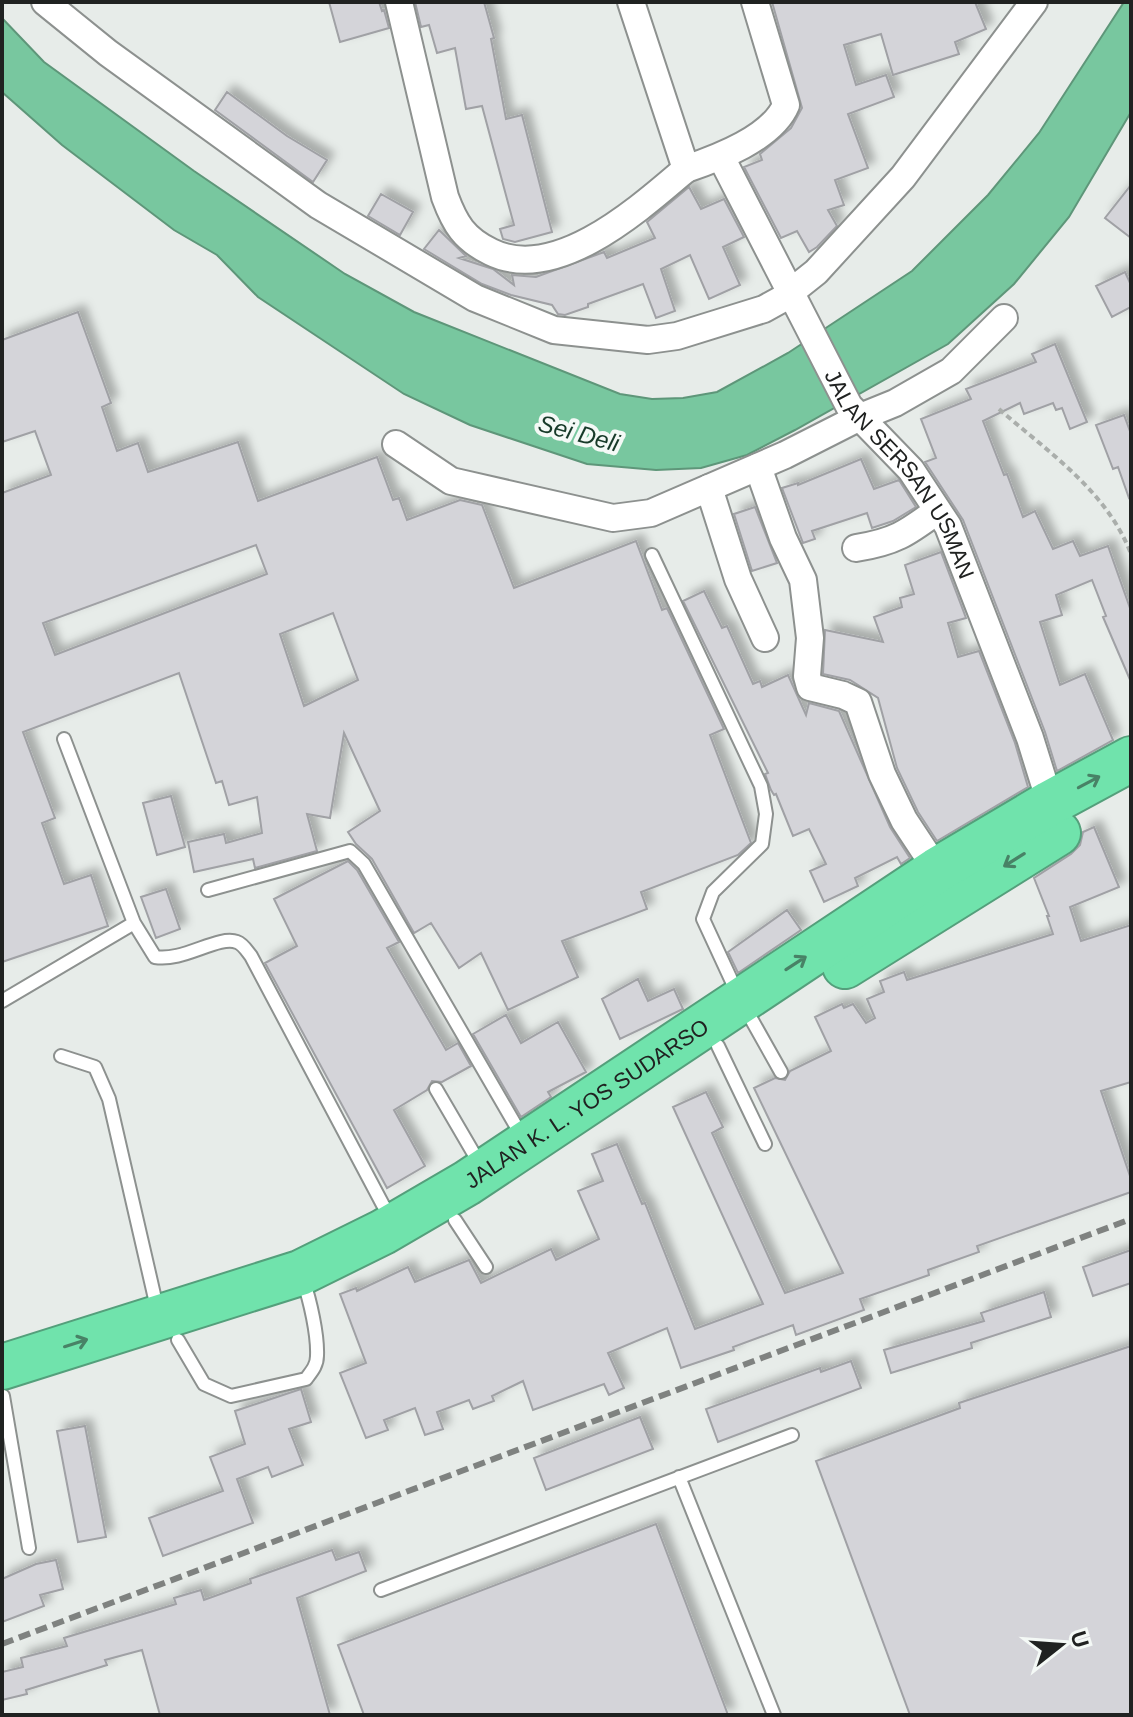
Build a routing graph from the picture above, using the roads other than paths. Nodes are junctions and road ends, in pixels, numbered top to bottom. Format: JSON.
{"nodes":[{"id":1,"x":45,"y":2,"type":"edge"},
{"id":2,"x":399,"y":2,"type":"edge"},
{"id":3,"x":631,"y":2,"type":"edge"},
{"id":4,"x":755,"y":2,"type":"edge"},
{"id":5,"x":1034,"y":2,"type":"edge"},
{"id":6,"x":721,"y":157,"type":"junction"},
{"id":7,"x":686,"y":169,"type":"junction"},
{"id":8,"x":792,"y":291,"type":"junction"},
{"id":9,"x":1004,"y":318,"type":"dead end"},
{"id":10,"x":854,"y":412,"type":"junction"},
{"id":11,"x":396,"y":444,"type":"dead end"},
{"id":12,"x":758,"y":467,"type":"junction"},
{"id":13,"x":709,"y":488,"type":"junction"},
{"id":14,"x":937,"y":511,"type":"junction"},
{"id":15,"x":856,"y":548,"type":"dead end"},
{"id":16,"x":652,"y":555,"type":"dead end"},
{"id":17,"x":765,"y":638,"type":"dead end"},
{"id":18,"x":64,"y":739,"type":"dead end"},
{"id":19,"x":1131,"y":759,"type":"edge"},
{"id":20,"x":1131,"y":794,"type":"edge"},
{"id":21,"x":1056,"y":817,"type":"junction"},
{"id":22,"x":937,"y":870,"type":"junction"},
{"id":23,"x":208,"y":890,"type":"dead end"},
{"id":24,"x":134,"y":923,"type":"junction"},
{"id":25,"x":2,"y":1001,"type":"edge"},
{"id":26,"x":747,"y":1011,"type":"junction"},
{"id":27,"x":718,"y":1046,"type":"junction"},
{"id":28,"x":61,"y":1056,"type":"dead end"},
{"id":29,"x":781,"y":1072,"type":"dead end"},
{"id":30,"x":436,"y":1089,"type":"dead end"},
{"id":31,"x":527,"y":1144,"type":"junction"},
{"id":32,"x":765,"y":1144,"type":"dead end"},
{"id":33,"x":485,"y":1172,"type":"junction"},
{"id":34,"x":455,"y":1220,"type":"junction"},
{"id":35,"x":398,"y":1223,"type":"junction"},
{"id":36,"x":486,"y":1267,"type":"dead end"},
{"id":37,"x":305,"y":1284,"type":"junction"},
{"id":38,"x":168,"y":1328,"type":"junction"},
{"id":39,"x":2,"y":1367,"type":"edge"},
{"id":40,"x":2,"y":1396,"type":"edge"},
{"id":41,"x":792,"y":1435,"type":"dead end"},
{"id":42,"x":679,"y":1477,"type":"junction"},
{"id":43,"x":29,"y":1548,"type":"dead end"},
{"id":44,"x":381,"y":1590,"type":"dead end"},
{"id":45,"x":774,"y":1715,"type":"edge"}],
"edges":[{"from":1,"to":8,"type":"street"},
{"from":2,"to":7,"type":"street"},
{"from":3,"to":7,"type":"street"},
{"from":4,"to":6,"type":"street"},
{"from":5,"to":8,"type":"street"},
{"from":6,"to":7,"type":"street"},
{"from":6,"to":8,"type":"street","name":"JALAN SERSAN USMAN"},
{"from":8,"to":10,"type":"street","name":"JALAN SERSAN USMAN"},
{"from":9,"to":10,"type":"street"},
{"from":10,"to":12,"type":"street"},
{"from":10,"to":14,"type":"street","name":"JALAN SERSAN USMAN"},
{"from":11,"to":13,"type":"street"},
{"from":12,"to":13,"type":"street"},
{"from":12,"to":22,"type":"street"},
{"from":13,"to":17,"type":"street"},
{"from":14,"to":15,"type":"street"},
{"from":14,"to":21,"type":"street","name":"JALAN SERSAN USMAN"},
{"from":16,"to":26,"type":"lane"},
{"from":18,"to":24,"type":"lane"},
{"from":21,"to":19,"type":"highway","name":"JALAN K. L. YOS SUDARSO","one_way":true},
{"from":20,"to":21,"type":"highway","name":"JALAN K. L. YOS SUDARSO"},
{"from":21,"to":22,"type":"highway","name":"JALAN K. L. YOS SUDARSO"},
{"from":21,"to":26,"type":"highway","name":"JALAN K. L. YOS SUDARSO","one_way":true},
{"from":26,"to":22,"type":"highway","name":"JALAN K. L. YOS SUDARSO","one_way":true},
{"from":23,"to":31,"type":"lane"},
{"from":24,"to":25,"type":"lane"},
{"from":24,"to":35,"type":"lane"},
{"from":26,"to":27,"type":"highway","name":"JALAN K. L. YOS SUDARSO"},
{"from":26,"to":29,"type":"lane"},
{"from":26,"to":31,"type":"highway","name":"JALAN K. L. YOS SUDARSO"},
{"from":27,"to":32,"type":"lane"},
{"from":27,"to":34,"type":"highway","name":"JALAN K. L. YOS SUDARSO"},
{"from":28,"to":38,"type":"lane"},
{"from":30,"to":33,"type":"lane"},
{"from":31,"to":33,"type":"highway","name":"JALAN K. L. YOS SUDARSO"},
{"from":33,"to":35,"type":"highway","name":"JALAN K. L. YOS SUDARSO"},
{"from":34,"to":36,"type":"lane"},
{"from":34,"to":37,"type":"highway","name":"JALAN K. L. YOS SUDARSO"},
{"from":35,"to":37,"type":"highway","name":"JALAN K. L. YOS SUDARSO"},
{"from":37,"to":38,"type":"highway","name":"JALAN K. L. YOS SUDARSO"},
{"from":37,"to":38,"type":"lane"},
{"from":39,"to":38,"type":"highway","name":"JALAN K. L. YOS SUDARSO","one_way":true},
{"from":38,"to":40,"type":"highway","name":"JALAN K. L. YOS SUDARSO"},
{"from":40,"to":43,"type":"lane"},
{"from":41,"to":42,"type":"lane"},
{"from":42,"to":44,"type":"lane"},
{"from":42,"to":45,"type":"lane"}]}
